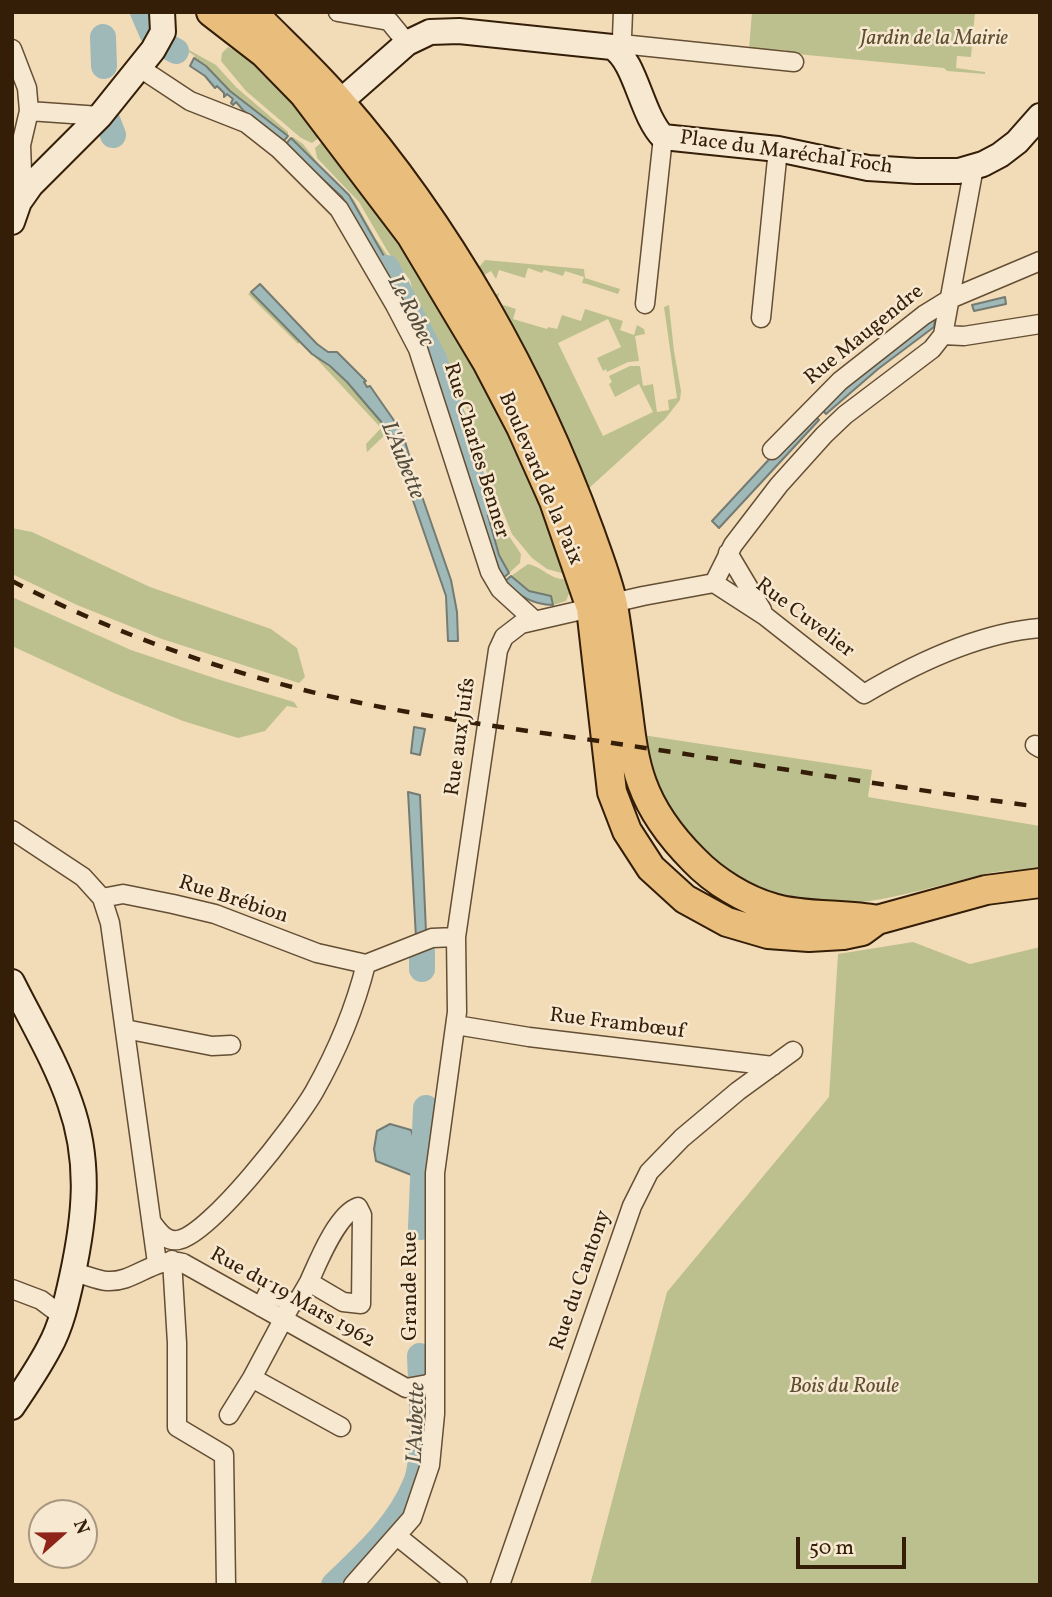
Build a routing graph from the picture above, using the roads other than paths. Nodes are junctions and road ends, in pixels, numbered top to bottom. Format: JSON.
{"nodes":[{"id":1,"x":162,"y":12,"type":"edge"},
{"id":2,"x":211,"y":12,"type":"edge"},
{"id":3,"x":249,"y":12,"type":"edge"},
{"id":4,"x":338,"y":12,"type":"edge"},
{"id":5,"x":623,"y":12,"type":"edge"},
{"id":6,"x":407,"y":43,"type":"junction"},
{"id":7,"x":12,"y":49,"type":"edge"},
{"id":8,"x":618,"y":50,"type":"junction"},
{"id":9,"x":794,"y":62,"type":"dead end"},
{"id":10,"x":139,"y":68,"type":"junction"},
{"id":11,"x":330,"y":110,"type":"junction"},
{"id":12,"x":29,"y":111,"type":"junction"},
{"id":13,"x":100,"y":116,"type":"junction"},
{"id":14,"x":1040,"y":116,"type":"edge"},
{"id":15,"x":663,"y":137,"type":"junction"},
{"id":16,"x":778,"y":149,"type":"junction"},
{"id":17,"x":974,"y":167,"type":"junction"},
{"id":18,"x":17,"y":206,"type":"edge"},
{"id":19,"x":1040,"y":261,"type":"edge"},
{"id":20,"x":950,"y":299,"type":"junction"},
{"id":21,"x":645,"y":304,"type":"dead end"},
{"id":22,"x":761,"y":318,"type":"dead end"},
{"id":23,"x":1040,"y":324,"type":"edge"},
{"id":24,"x":943,"y":335,"type":"junction"},
{"id":25,"x":772,"y":450,"type":"dead end"},
{"id":26,"x":728,"y":553,"type":"junction"},
{"id":27,"x":714,"y":583,"type":"junction"},
{"id":28,"x":602,"y":605,"type":"junction"},
{"id":29,"x":765,"y":616,"type":"junction"},
{"id":30,"x":534,"y":620,"type":"junction"},
{"id":31,"x":1040,"y":628,"type":"edge"},
{"id":32,"x":12,"y":830,"type":"edge"},
{"id":33,"x":1040,"y":883,"type":"edge"},
{"id":34,"x":102,"y":898,"type":"junction"},
{"id":35,"x":456,"y":937,"type":"junction"},
{"id":36,"x":366,"y":964,"type":"junction"},
{"id":37,"x":12,"y":982,"type":"edge"},
{"id":38,"x":456,"y":1024,"type":"junction"},
{"id":39,"x":125,"y":1029,"type":"junction"},
{"id":40,"x":231,"y":1045,"type":"dead end"},
{"id":41,"x":793,"y":1051,"type":"dead end"},
{"id":42,"x":773,"y":1066,"type":"junction"},
{"id":43,"x":153,"y":1223,"type":"junction"},
{"id":44,"x":165,"y":1262,"type":"junction"},
{"id":45,"x":73,"y":1272,"type":"junction"},
{"id":46,"x":309,"y":1282,"type":"junction"},
{"id":47,"x":12,"y":1289,"type":"edge"},
{"id":48,"x":292,"y":1303,"type":"junction"},
{"id":49,"x":261,"y":1307,"type":"junction"},
{"id":50,"x":61,"y":1315,"type":"junction"},
{"id":51,"x":284,"y":1321,"type":"junction"},
{"id":52,"x":252,"y":1378,"type":"junction"},
{"id":53,"x":431,"y":1381,"type":"junction"},
{"id":54,"x":12,"y":1407,"type":"edge"},
{"id":55,"x":229,"y":1415,"type":"dead end"},
{"id":56,"x":341,"y":1427,"type":"dead end"},
{"id":57,"x":397,"y":1536,"type":"junction"},
{"id":58,"x":226,"y":1585,"type":"edge"},
{"id":59,"x":353,"y":1585,"type":"edge"},
{"id":60,"x":458,"y":1585,"type":"edge"},
{"id":61,"x":500,"y":1585,"type":"edge"}],
"edges":[{"from":1,"to":10,"type":"street"},
{"from":2,"to":11,"type":"main road","name":"Boulevard de la Paix"},
{"from":3,"to":11,"type":"main road","name":"Boulevard de la Paix"},
{"from":4,"to":6,"type":"street"},
{"from":5,"to":8,"type":"street"},
{"from":6,"to":8,"type":"street"},
{"from":6,"to":11,"type":"street"},
{"from":7,"to":12,"type":"street"},
{"from":8,"to":9,"type":"street"},
{"from":8,"to":15,"type":"street","name":"Place du Maréchal Foch"},
{"from":10,"to":13,"type":"street"},
{"from":10,"to":30,"type":"street","name":"Rue Charles Benner"},
{"from":11,"to":28,"type":"main road","name":"Boulevard de la Paix"},
{"from":12,"to":13,"type":"street"},
{"from":12,"to":18,"type":"street"},
{"from":13,"to":18,"type":"street"},
{"from":14,"to":17,"type":"street","name":"Place du Maréchal Foch"},
{"from":15,"to":16,"type":"street","name":"Place du Maréchal Foch"},
{"from":15,"to":21,"type":"street"},
{"from":16,"to":17,"type":"street","name":"Place du Maréchal Foch"},
{"from":16,"to":22,"type":"street"},
{"from":17,"to":20,"type":"street"},
{"from":19,"to":20,"type":"street","name":"Rue Maugendre"},
{"from":20,"to":24,"type":"street"},
{"from":20,"to":25,"type":"street","name":"Rue Maugendre"},
{"from":23,"to":24,"type":"street"},
{"from":24,"to":26,"type":"street"},
{"from":26,"to":27,"type":"street"},
{"from":26,"to":29,"type":"street"},
{"from":27,"to":28,"type":"street","name":"Rue aux Juifs"},
{"from":27,"to":29,"type":"street","name":"Rue Cuvelier"},
{"from":28,"to":30,"type":"street","name":"Rue aux Juifs"},
{"from":28,"to":33,"type":"main road","name":"Boulevard de la Paix"},
{"from":29,"to":31,"type":"street","name":"Rue Cuvelier"},
{"from":30,"to":35,"type":"street","name":"Rue aux Juifs"},
{"from":32,"to":34,"type":"street"},
{"from":34,"to":36,"type":"street","name":"Rue Brébion"},
{"from":34,"to":39,"type":"street"},
{"from":35,"to":36,"type":"street"},
{"from":35,"to":38,"type":"street","name":"Rue aux Juifs"},
{"from":36,"to":43,"type":"street"},
{"from":37,"to":45,"type":"street"},
{"from":38,"to":42,"type":"street","name":"Rue Frambœuf"},
{"from":38,"to":53,"type":"street","name":"Grande Rue"},
{"from":39,"to":40,"type":"street"},
{"from":39,"to":43,"type":"street"},
{"from":41,"to":42,"type":"street","name":"Rue du Cantony"},
{"from":42,"to":61,"type":"street","name":"Rue du Cantony"},
{"from":43,"to":44,"type":"street"},
{"from":44,"to":45,"type":"street"},
{"from":44,"to":49,"type":"street","name":"Rue du 19 Mars 1962"},
{"from":44,"to":58,"type":"street"},
{"from":45,"to":50,"type":"street"},
{"from":46,"to":46,"type":"street"},
{"from":46,"to":48,"type":"street"},
{"from":47,"to":50,"type":"street"},
{"from":48,"to":49,"type":"street"},
{"from":48,"to":51,"type":"street"},
{"from":49,"to":51,"type":"street","name":"Rue du 19 Mars 1962"},
{"from":50,"to":54,"type":"street"},
{"from":51,"to":52,"type":"street"},
{"from":51,"to":53,"type":"street","name":"Rue du 19 Mars 1962"},
{"from":52,"to":55,"type":"street"},
{"from":52,"to":56,"type":"street"},
{"from":53,"to":57,"type":"street","name":"Grande Rue"},
{"from":57,"to":59,"type":"street","name":"Grande Rue"},
{"from":57,"to":60,"type":"street"}]}
